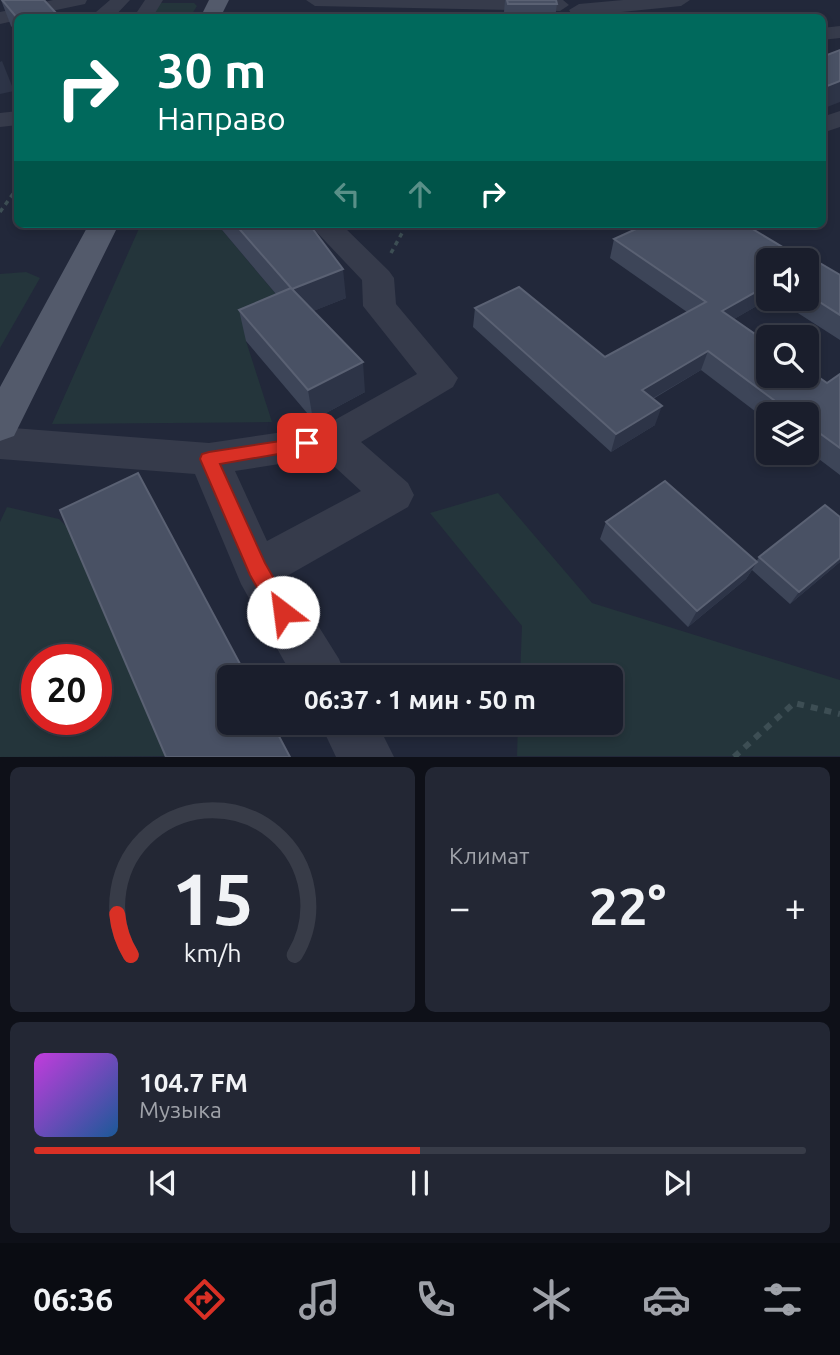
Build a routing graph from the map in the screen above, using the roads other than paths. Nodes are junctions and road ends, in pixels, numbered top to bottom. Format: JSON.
{"nodes":[{"id":1,"x":78,"y":0,"type":"edge"},
{"id":2,"x":121,"y":0,"type":"edge"},
{"id":3,"x":315,"y":0,"type":"edge"},
{"id":4,"x":681,"y":0,"type":"edge"},
{"id":5,"x":560,"y":5,"type":"edge"},
{"id":6,"x":17,"y":14,"type":"edge"},
{"id":7,"x":105,"y":14,"type":"edge"},
{"id":8,"x":582,"y":14,"type":"edge"},
{"id":9,"x":102,"y":228,"type":"edge"},
{"id":10,"x":328,"y":228,"type":"edge"},
{"id":11,"x":0,"y":425,"type":"edge"},
{"id":12,"x":332,"y":440,"type":"junction"},
{"id":13,"x":0,"y":443,"type":"edge"},
{"id":14,"x":209,"y":459,"type":"junction"},
{"id":15,"x":257,"y":569,"type":"junction"},
{"id":16,"x":314,"y":665,"type":"edge"},
{"id":17,"x":354,"y":735,"type":"edge"},
{"id":18,"x":367,"y":757,"type":"edge"}],
"edges":[{"from":1,"to":6,"type":"street"},
{"from":2,"to":7,"type":"street"},
{"from":3,"to":5,"type":"street"},
{"from":4,"to":8,"type":"street"},
{"from":9,"to":11,"type":"main road"},
{"from":10,"to":12,"type":"street"},
{"from":12,"to":14,"type":"street"},
{"from":12,"to":15,"type":"street"},
{"from":13,"to":14,"type":"street"},
{"from":14,"to":15,"type":"street"},
{"from":15,"to":16,"type":"street"},
{"from":17,"to":18,"type":"street"}]}
